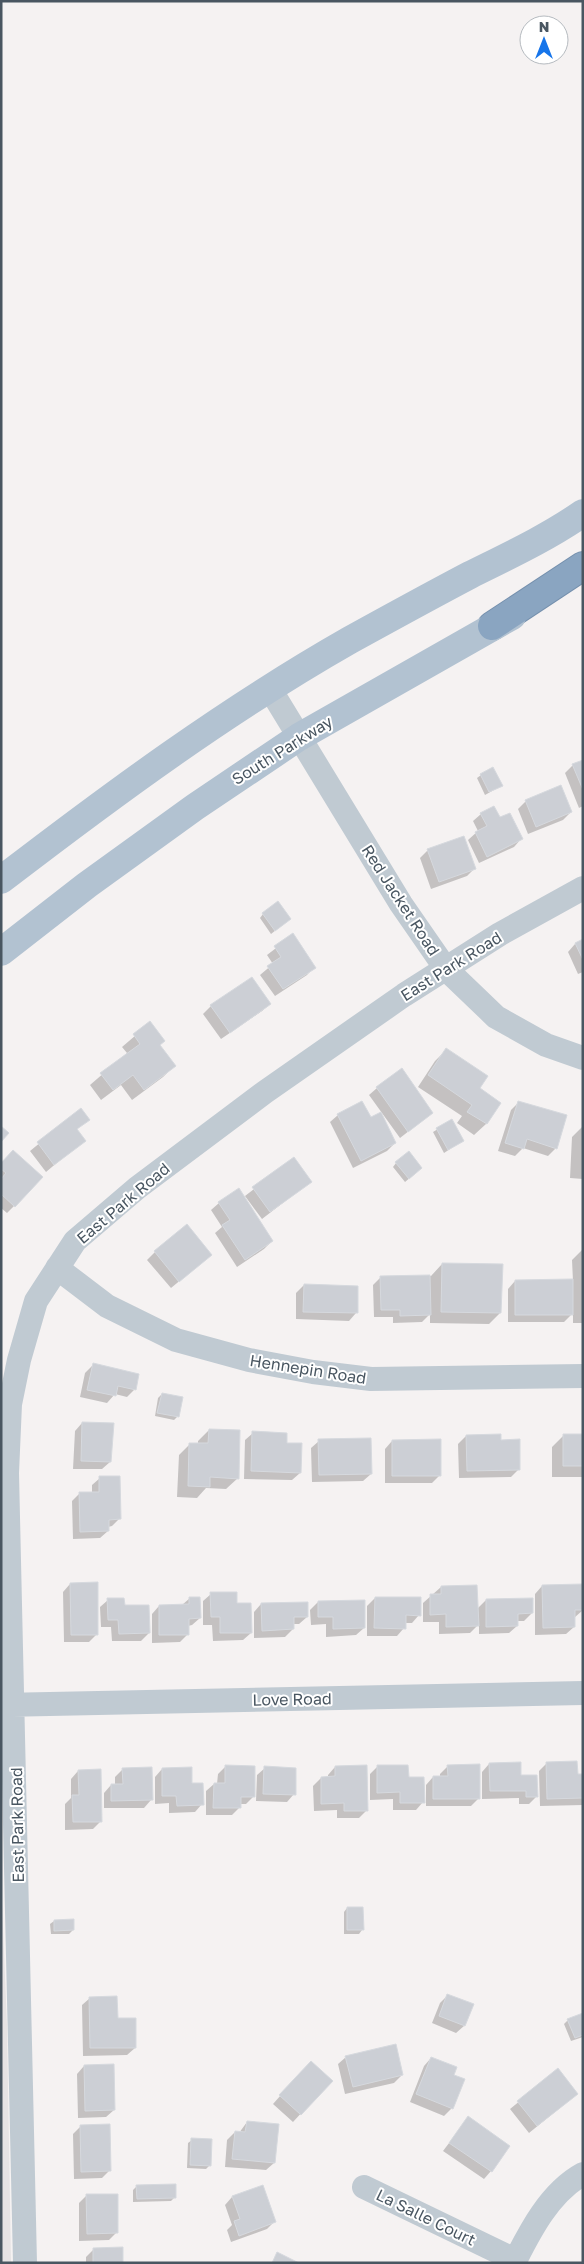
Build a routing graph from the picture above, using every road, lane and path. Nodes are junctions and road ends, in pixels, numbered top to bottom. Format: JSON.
{"nodes":[{"id":1,"x":583,"y":514,"type":"edge"},
{"id":2,"x":583,"y":566,"type":"edge"},
{"id":3,"x":583,"y":580,"type":"edge"},
{"id":4,"x":492,"y":626,"type":"junction"},
{"id":5,"x":270,"y":689,"type":"junction"},
{"id":6,"x":299,"y":737,"type":"junction"},
{"id":7,"x":1,"y":880,"type":"edge"},
{"id":8,"x":583,"y":888,"type":"edge"},
{"id":9,"x":1,"y":952,"type":"edge"},
{"id":10,"x":446,"y":969,"type":"junction"},
{"id":11,"x":583,"y":1058,"type":"edge"},
{"id":12,"x":57,"y":1268,"type":"junction"},
{"id":13,"x":583,"y":1376,"type":"edge"},
{"id":14,"x":583,"y":1693,"type":"edge"},
{"id":15,"x":8,"y":1705,"type":"edge"},
{"id":16,"x":583,"y":2174,"type":"edge"},
{"id":17,"x":364,"y":2187,"type":"dead end"},
{"id":18,"x":515,"y":2262,"type":"edge"},
{"id":19,"x":25,"y":2263,"type":"edge"}],
"edges":[{"from":1,"to":5,"type":"main road"},
{"from":2,"to":4,"type":"highway"},
{"from":3,"to":4,"type":"main road","name":"South Parkway"},
{"from":4,"to":6,"type":"main road","name":"South Parkway"},
{"from":5,"to":6,"type":"street","name":"Red Jacket Road"},
{"from":5,"to":7,"type":"main road"},
{"from":6,"to":9,"type":"main road","name":"South Parkway"},
{"from":6,"to":10,"type":"street","name":"Red Jacket Road"},
{"from":8,"to":10,"type":"street","name":"East Park Road"},
{"from":10,"to":11,"type":"street","name":"Red Jacket Road"},
{"from":10,"to":12,"type":"street","name":"East Park Road"},
{"from":12,"to":13,"type":"street","name":"Hennepin Road"},
{"from":12,"to":15,"type":"street","name":"East Park Road"},
{"from":14,"to":15,"type":"street","name":"Love Road"},
{"from":15,"to":19,"type":"street","name":"East Park Road"},
{"from":16,"to":18,"type":"street"},
{"from":17,"to":18,"type":"street","name":"La Salle Court"}]}
